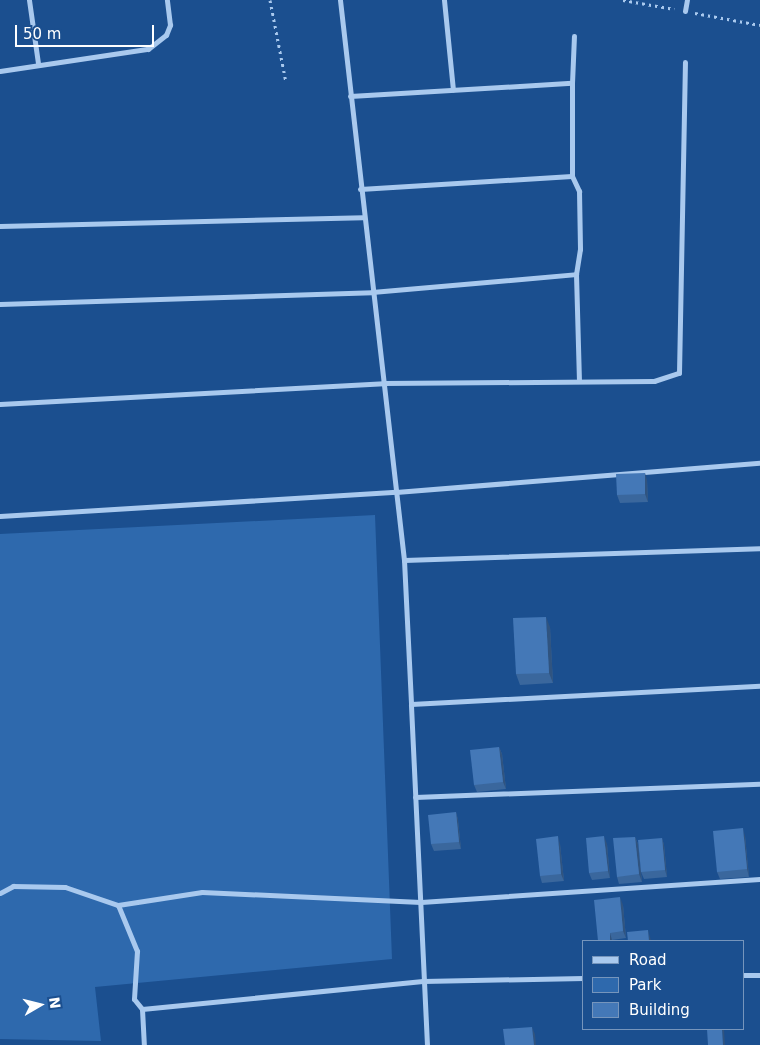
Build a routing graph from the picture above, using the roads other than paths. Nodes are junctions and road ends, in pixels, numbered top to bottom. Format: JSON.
{"nodes":[{"id":1,"x":30,"y":0,"type":"edge"},
{"id":2,"x":167,"y":0,"type":"edge"},
{"id":3,"x":340,"y":0,"type":"edge"},
{"id":4,"x":444,"y":0,"type":"edge"},
{"id":5,"x":688,"y":0,"type":"edge"},
{"id":6,"x":685,"y":11,"type":"road end"},
{"id":7,"x":574,"y":36,"type":"dead end"},
{"id":8,"x":685,"y":62,"type":"dead end"},
{"id":9,"x":38,"y":63,"type":"junction"},
{"id":10,"x":0,"y":71,"type":"edge"},
{"id":11,"x":572,"y":83,"type":"junction"},
{"id":12,"x":453,"y":90,"type":"junction"},
{"id":13,"x":350,"y":96,"type":"junction"},
{"id":14,"x":572,"y":176,"type":"junction"},
{"id":15,"x":360,"y":189,"type":"junction"},
{"id":16,"x":363,"y":217,"type":"junction"},
{"id":17,"x":0,"y":226,"type":"edge"},
{"id":18,"x":576,"y":274,"type":"junction"},
{"id":19,"x":372,"y":292,"type":"junction"},
{"id":20,"x":0,"y":304,"type":"edge"},
{"id":21,"x":579,"y":381,"type":"junction"},
{"id":22,"x":383,"y":383,"type":"junction"},
{"id":23,"x":0,"y":404,"type":"edge"},
{"id":24,"x":760,"y":463,"type":"edge"},
{"id":25,"x":396,"y":492,"type":"junction"},
{"id":26,"x":0,"y":516,"type":"edge"},
{"id":27,"x":760,"y":548,"type":"edge"},
{"id":28,"x":404,"y":560,"type":"junction"},
{"id":29,"x":760,"y":686,"type":"edge"},
{"id":30,"x":411,"y":704,"type":"junction"},
{"id":31,"x":760,"y":784,"type":"edge"},
{"id":32,"x":415,"y":797,"type":"junction"},
{"id":33,"x":760,"y":879,"type":"edge"},
{"id":34,"x":0,"y":893,"type":"edge"},
{"id":35,"x":421,"y":902,"type":"junction"},
{"id":36,"x":118,"y":906,"type":"junction"},
{"id":37,"x":760,"y":975,"type":"edge"},
{"id":38,"x":745,"y":976,"type":"edge"},
{"id":39,"x":582,"y":978,"type":"edge"},
{"id":40,"x":423,"y":981,"type":"junction"},
{"id":41,"x":142,"y":1009,"type":"junction"},
{"id":42,"x":144,"y":1045,"type":"edge"},
{"id":43,"x":427,"y":1045,"type":"edge"}],
"edges":[{"from":1,"to":9,"type":"street"},
{"from":2,"to":9,"type":"street"},
{"from":3,"to":13,"type":"street"},
{"from":4,"to":12,"type":"street"},
{"from":5,"to":6,"type":"street"},
{"from":7,"to":11,"type":"street"},
{"from":8,"to":21,"type":"street"},
{"from":9,"to":10,"type":"street"},
{"from":11,"to":12,"type":"street"},
{"from":11,"to":14,"type":"street"},
{"from":12,"to":13,"type":"street"},
{"from":13,"to":15,"type":"street"},
{"from":14,"to":15,"type":"street"},
{"from":14,"to":18,"type":"street"},
{"from":15,"to":16,"type":"street"},
{"from":16,"to":17,"type":"street"},
{"from":16,"to":19,"type":"street"},
{"from":18,"to":19,"type":"street"},
{"from":18,"to":21,"type":"street"},
{"from":19,"to":20,"type":"street"},
{"from":19,"to":22,"type":"street"},
{"from":21,"to":22,"type":"street"},
{"from":22,"to":23,"type":"street"},
{"from":22,"to":25,"type":"street"},
{"from":24,"to":25,"type":"street"},
{"from":25,"to":26,"type":"street"},
{"from":25,"to":28,"type":"street"},
{"from":27,"to":28,"type":"street"},
{"from":28,"to":30,"type":"street"},
{"from":29,"to":30,"type":"street"},
{"from":30,"to":32,"type":"street"},
{"from":31,"to":32,"type":"street"},
{"from":32,"to":35,"type":"street"},
{"from":33,"to":35,"type":"street"},
{"from":34,"to":36,"type":"street"},
{"from":35,"to":36,"type":"street"},
{"from":35,"to":40,"type":"street"},
{"from":36,"to":41,"type":"street"},
{"from":37,"to":38,"type":"street"},
{"from":39,"to":40,"type":"street"},
{"from":40,"to":41,"type":"street"},
{"from":40,"to":43,"type":"street"},
{"from":41,"to":42,"type":"street"}]}
